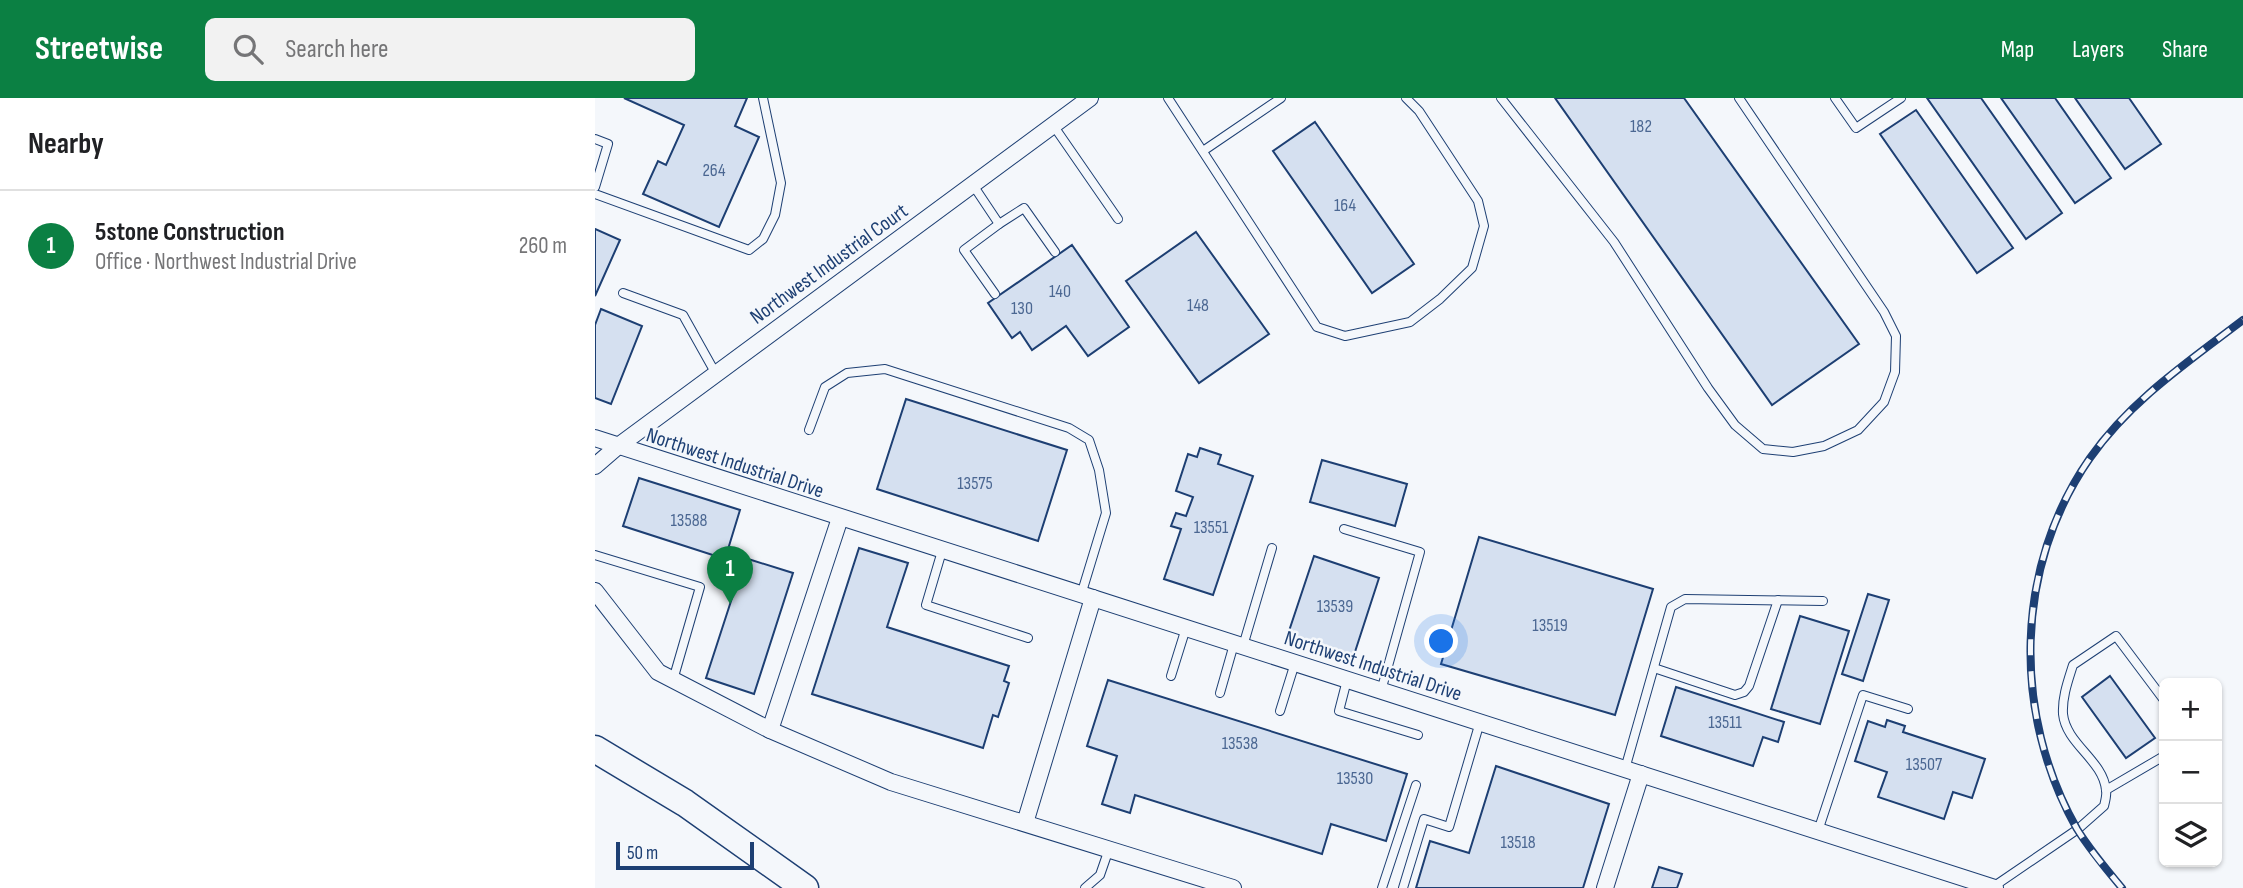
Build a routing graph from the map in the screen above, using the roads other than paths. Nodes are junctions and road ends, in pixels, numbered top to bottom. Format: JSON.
{"nodes":[{"id":1,"x":762,"y":98,"type":"edge"},
{"id":2,"x":1090,"y":98,"type":"edge"},
{"id":3,"x":1167,"y":98,"type":"edge"},
{"id":4,"x":1281,"y":98,"type":"edge"},
{"id":5,"x":1406,"y":98,"type":"edge"},
{"id":6,"x":1500,"y":98,"type":"edge"},
{"id":7,"x":1739,"y":98,"type":"edge"},
{"id":8,"x":1835,"y":98,"type":"edge"},
{"id":9,"x":1902,"y":98,"type":"edge"},
{"id":10,"x":1053,"y":125,"type":"junction"},
{"id":11,"x":595,"y":139,"type":"edge"},
{"id":12,"x":1203,"y":151,"type":"junction"},
{"id":13,"x":973,"y":185,"type":"junction"},
{"id":14,"x":595,"y":187,"type":"edge"},
{"id":15,"x":595,"y":194,"type":"edge"},
{"id":16,"x":1118,"y":219,"type":"dead end"},
{"id":17,"x":999,"y":224,"type":"junction"},
{"id":18,"x":1055,"y":252,"type":"dead end"},
{"id":19,"x":623,"y":292,"type":"dead end"},
{"id":20,"x":995,"y":294,"type":"dead end"},
{"id":21,"x":716,"y":374,"type":"junction"},
{"id":22,"x":809,"y":430,"type":"dead end"},
{"id":23,"x":595,"y":438,"type":"edge"},
{"id":24,"x":617,"y":447,"type":"junction"},
{"id":25,"x":595,"y":466,"type":"edge"},
{"id":26,"x":840,"y":518,"type":"junction"},
{"id":27,"x":1344,"y":529,"type":"dead end"},
{"id":28,"x":1272,"y":548,"type":"dead end"},
{"id":29,"x":942,"y":551,"type":"junction"},
{"id":30,"x":595,"y":555,"type":"edge"},
{"id":31,"x":595,"y":591,"type":"edge"},
{"id":32,"x":1087,"y":596,"type":"junction"},
{"id":33,"x":1778,"y":600,"type":"junction"},
{"id":34,"x":1822,"y":601,"type":"dead end"},
{"id":35,"x":1186,"y":628,"type":"junction"},
{"id":36,"x":1028,"y":638,"type":"dead end"},
{"id":37,"x":1238,"y":645,"type":"junction"},
{"id":38,"x":1295,"y":663,"type":"junction"},
{"id":39,"x":1654,"y":668,"type":"junction"},
{"id":40,"x":1171,"y":676,"type":"dead end"},
{"id":41,"x":673,"y":680,"type":"junction"},
{"id":42,"x":1347,"y":680,"type":"junction"},
{"id":43,"x":1381,"y":691,"type":"junction"},
{"id":44,"x":1220,"y":693,"type":"dead end"},
{"id":45,"x":2159,"y":693,"type":"edge"},
{"id":46,"x":1908,"y":709,"type":"dead end"},
{"id":47,"x":1280,"y":711,"type":"dead end"},
{"id":48,"x":1481,"y":722,"type":"junction"},
{"id":49,"x":770,"y":730,"type":"junction"},
{"id":50,"x":1418,"y":735,"type":"dead end"},
{"id":51,"x":595,"y":749,"type":"edge"},
{"id":52,"x":2159,"y":759,"type":"edge"},
{"id":53,"x":1625,"y":769,"type":"junction"},
{"id":54,"x":1641,"y":774,"type":"junction"},
{"id":55,"x":1416,"y":785,"type":"dead end"},
{"id":56,"x":2106,"y":790,"type":"junction"},
{"id":57,"x":1025,"y":823,"type":"junction"},
{"id":58,"x":1818,"y":831,"type":"junction"},
{"id":59,"x":1109,"y":849,"type":"junction"},
{"id":60,"x":805,"y":888,"type":"edge"},
{"id":61,"x":1085,"y":888,"type":"edge"},
{"id":62,"x":1233,"y":888,"type":"edge"},
{"id":63,"x":1382,"y":888,"type":"edge"},
{"id":64,"x":1403,"y":888,"type":"edge"},
{"id":65,"x":1605,"y":888,"type":"edge"},
{"id":66,"x":1994,"y":888,"type":"edge"}],
"edges":[{"from":1,"to":15,"type":"lane"},
{"from":2,"to":10,"type":"street","name":"Northwest Industrial Court"},
{"from":3,"to":12,"type":"lane"},
{"from":4,"to":12,"type":"lane"},
{"from":5,"to":12,"type":"lane"},
{"from":6,"to":7,"type":"lane"},
{"from":8,"to":9,"type":"lane"},
{"from":10,"to":13,"type":"street","name":"Northwest Industrial Court"},
{"from":10,"to":16,"type":"lane"},
{"from":11,"to":14,"type":"lane"},
{"from":13,"to":17,"type":"lane"},
{"from":13,"to":21,"type":"street","name":"Northwest Industrial Court"},
{"from":17,"to":18,"type":"lane"},
{"from":17,"to":20,"type":"lane"},
{"from":19,"to":21,"type":"lane"},
{"from":21,"to":24,"type":"street","name":"Northwest Industrial Court"},
{"from":22,"to":32,"type":"lane"},
{"from":23,"to":24,"type":"street","name":"Northwest Industrial Drive"},
{"from":24,"to":25,"type":"street","name":"Northwest Industrial Court"},
{"from":24,"to":26,"type":"street","name":"Northwest Industrial Drive"},
{"from":26,"to":29,"type":"street","name":"Northwest Industrial Drive"},
{"from":26,"to":49,"type":"street","name":"Northwest Industrial Drive"},
{"from":27,"to":43,"type":"lane"},
{"from":28,"to":37,"type":"lane"},
{"from":29,"to":32,"type":"street","name":"Northwest Industrial Drive"},
{"from":29,"to":36,"type":"lane"},
{"from":30,"to":41,"type":"lane"},
{"from":31,"to":41,"type":"street"},
{"from":32,"to":35,"type":"street","name":"Northwest Industrial Drive"},
{"from":32,"to":57,"type":"street"},
{"from":33,"to":34,"type":"lane"},
{"from":33,"to":39,"type":"lane"},
{"from":33,"to":39,"type":"lane"},
{"from":35,"to":37,"type":"street","name":"Northwest Industrial Drive"},
{"from":35,"to":40,"type":"lane"},
{"from":37,"to":38,"type":"street","name":"Northwest Industrial Drive"},
{"from":37,"to":44,"type":"lane"},
{"from":38,"to":42,"type":"street","name":"Northwest Industrial Drive"},
{"from":38,"to":47,"type":"lane"},
{"from":39,"to":53,"type":"lane"},
{"from":41,"to":49,"type":"street"},
{"from":42,"to":43,"type":"street","name":"Northwest Industrial Drive"},
{"from":42,"to":50,"type":"lane"},
{"from":43,"to":48,"type":"street","name":"Northwest Industrial Drive"},
{"from":45,"to":56,"type":"lane"},
{"from":46,"to":58,"type":"lane"},
{"from":48,"to":53,"type":"street","name":"Northwest Industrial Drive"},
{"from":48,"to":64,"type":"lane"},
{"from":49,"to":57,"type":"street"},
{"from":51,"to":60,"type":"main road"},
{"from":52,"to":56,"type":"lane"},
{"from":53,"to":54,"type":"street","name":"Northwest Industrial Drive"},
{"from":54,"to":58,"type":"street","name":"Northwest Industrial Drive"},
{"from":54,"to":65,"type":"street"},
{"from":55,"to":63,"type":"lane"},
{"from":56,"to":66,"type":"lane"},
{"from":57,"to":59,"type":"street"},
{"from":58,"to":66,"type":"street","name":"Northwest Industrial Drive"},
{"from":59,"to":61,"type":"lane"},
{"from":59,"to":62,"type":"street"}]}
